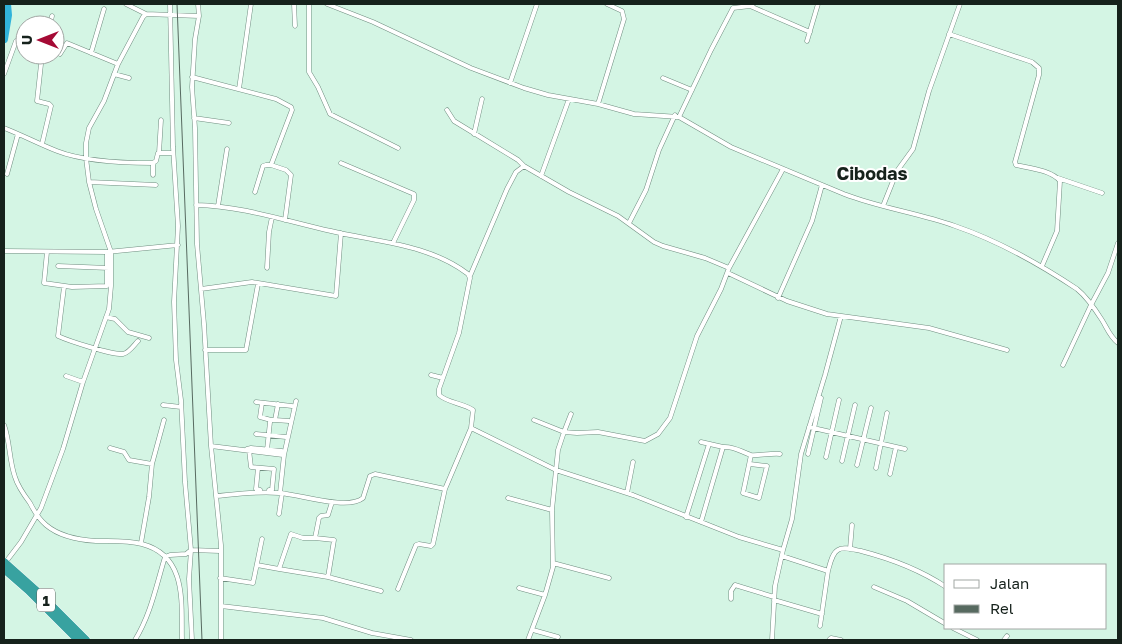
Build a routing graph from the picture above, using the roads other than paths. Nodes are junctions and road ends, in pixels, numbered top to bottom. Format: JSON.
{"nodes":[{"id":1,"x":126,"y":4,"type":"edge"},
{"id":2,"x":170,"y":4,"type":"edge"},
{"id":3,"x":198,"y":4,"type":"edge"},
{"id":4,"x":251,"y":4,"type":"edge"},
{"id":5,"x":294,"y":4,"type":"edge"},
{"id":6,"x":309,"y":4,"type":"edge"},
{"id":7,"x":327,"y":4,"type":"edge"},
{"id":8,"x":537,"y":4,"type":"edge"},
{"id":9,"x":607,"y":4,"type":"edge"},
{"id":10,"x":818,"y":4,"type":"edge"},
{"id":11,"x":960,"y":4,"type":"edge"},
{"id":12,"x":752,"y":5,"type":"edge"},
{"id":13,"x":104,"y":8,"type":"dead end"},
{"id":14,"x":146,"y":14,"type":"junction"},
{"id":15,"x":171,"y":16,"type":"junction"},
{"id":16,"x":199,"y":16,"type":"junction"},
{"id":17,"x":295,"y":26,"type":"dead end"},
{"id":18,"x":810,"y":32,"type":"junction"},
{"id":19,"x":949,"y":34,"type":"junction"},
{"id":20,"x":807,"y":42,"type":"dead end"},
{"id":21,"x":15,"y":44,"type":"edge"},
{"id":22,"x":65,"y":45,"type":"edge"},
{"id":23,"x":91,"y":53,"type":"junction"},
{"id":24,"x":118,"y":64,"type":"junction"},
{"id":25,"x":41,"y":65,"type":"edge"},
{"id":26,"x":4,"y":74,"type":"edge"},
{"id":27,"x":114,"y":74,"type":"junction"},
{"id":28,"x":192,"y":77,"type":"junction"},
{"id":29,"x":129,"y":78,"type":"dead end"},
{"id":30,"x":663,"y":78,"type":"dead end"},
{"id":31,"x":510,"y":83,"type":"junction"},
{"id":32,"x":239,"y":89,"type":"junction"},
{"id":33,"x":692,"y":90,"type":"junction"},
{"id":34,"x":482,"y":99,"type":"dead end"},
{"id":35,"x":569,"y":99,"type":"junction"},
{"id":36,"x":598,"y":104,"type":"junction"},
{"id":37,"x":447,"y":110,"type":"dead end"},
{"id":38,"x":677,"y":116,"type":"junction"},
{"id":39,"x":194,"y":118,"type":"junction"},
{"id":40,"x":161,"y":120,"type":"dead end"},
{"id":41,"x":229,"y":123,"type":"dead end"},
{"id":42,"x":4,"y":128,"type":"edge"},
{"id":43,"x":18,"y":134,"type":"junction"},
{"id":44,"x":474,"y":134,"type":"junction"},
{"id":45,"x":42,"y":144,"type":"junction"},
{"id":46,"x":398,"y":148,"type":"dead end"},
{"id":47,"x":228,"y":149,"type":"dead end"},
{"id":48,"x":173,"y":152,"type":"junction"},
{"id":49,"x":159,"y":153,"type":"junction"},
{"id":50,"x":86,"y":158,"type":"junction"},
{"id":51,"x":153,"y":163,"type":"junction"},
{"id":52,"x":341,"y":164,"type":"dead end"},
{"id":53,"x":271,"y":165,"type":"junction"},
{"id":54,"x":524,"y":166,"type":"junction"},
{"id":55,"x":782,"y":169,"type":"junction"},
{"id":56,"x":7,"y":174,"type":"dead end"},
{"id":57,"x":153,"y":175,"type":"dead end"},
{"id":58,"x":542,"y":176,"type":"junction"},
{"id":59,"x":1058,"y":178,"type":"junction"},
{"id":60,"x":89,"y":182,"type":"junction"},
{"id":61,"x":156,"y":185,"type":"dead end"},
{"id":62,"x":822,"y":185,"type":"junction"},
{"id":63,"x":255,"y":192,"type":"dead end"},
{"id":64,"x":1102,"y":193,"type":"dead end"},
{"id":65,"x":196,"y":205,"type":"junction"},
{"id":66,"x":218,"y":206,"type":"junction"},
{"id":67,"x":883,"y":206,"type":"junction"},
{"id":68,"x":272,"y":217,"type":"junction"},
{"id":69,"x":285,"y":220,"type":"junction"},
{"id":70,"x":629,"y":223,"type":"junction"},
{"id":71,"x":341,"y":233,"type":"junction"},
{"id":72,"x":393,"y":243,"type":"junction"},
{"id":73,"x":1118,"y":243,"type":"edge"},
{"id":74,"x":178,"y":245,"type":"junction"},
{"id":75,"x":4,"y":251,"type":"edge"},
{"id":76,"x":1117,"y":251,"type":"edge"},
{"id":77,"x":47,"y":252,"type":"junction"},
{"id":78,"x":109,"y":252,"type":"junction"},
{"id":79,"x":58,"y":266,"type":"dead end"},
{"id":80,"x":1042,"y":266,"type":"junction"},
{"id":81,"x":109,"y":268,"type":"junction"},
{"id":82,"x":267,"y":268,"type":"dead end"},
{"id":83,"x":729,"y":271,"type":"junction"},
{"id":84,"x":470,"y":276,"type":"junction"},
{"id":85,"x":258,"y":284,"type":"junction"},
{"id":86,"x":109,"y":286,"type":"junction"},
{"id":87,"x":64,"y":287,"type":"junction"},
{"id":88,"x":201,"y":289,"type":"junction"},
{"id":89,"x":778,"y":298,"type":"junction"},
{"id":90,"x":1091,"y":305,"type":"junction"},
{"id":91,"x":840,"y":316,"type":"junction"},
{"id":92,"x":106,"y":317,"type":"junction"},
{"id":93,"x":149,"y":338,"type":"dead end"},
{"id":94,"x":138,"y":341,"type":"dead end"},
{"id":95,"x":1118,"y":343,"type":"edge"},
{"id":96,"x":94,"y":348,"type":"junction"},
{"id":97,"x":205,"y":350,"type":"junction"},
{"id":98,"x":1007,"y":350,"type":"dead end"},
{"id":99,"x":1064,"y":365,"type":"dead end"},
{"id":100,"x":431,"y":375,"type":"dead end"},
{"id":101,"x":66,"y":376,"type":"dead end"},
{"id":102,"x":443,"y":378,"type":"junction"},
{"id":103,"x":83,"y":382,"type":"junction"},
{"id":104,"x":821,"y":398,"type":"dead end"},
{"id":105,"x":839,"y":400,"type":"dead end"},
{"id":106,"x":296,"y":401,"type":"dead end"},
{"id":107,"x":256,"y":402,"type":"dead end"},
{"id":108,"x":262,"y":403,"type":"junction"},
{"id":109,"x":163,"y":404,"type":"dead end"},
{"id":110,"x":278,"y":404,"type":"junction"},
{"id":111,"x":854,"y":404,"type":"dead end"},
{"id":112,"x":292,"y":406,"type":"dead end"},
{"id":113,"x":181,"y":407,"type":"junction"},
{"id":114,"x":871,"y":408,"type":"dead end"},
{"id":115,"x":887,"y":413,"type":"dead end"},
{"id":116,"x":571,"y":414,"type":"dead end"},
{"id":117,"x":164,"y":420,"type":"dead end"},
{"id":118,"x":273,"y":420,"type":"junction"},
{"id":119,"x":534,"y":420,"type":"dead end"},
{"id":120,"x":289,"y":421,"type":"dead end"},
{"id":121,"x":4,"y":424,"type":"edge"},
{"id":122,"x":809,"y":427,"type":"junction"},
{"id":123,"x":471,"y":428,"type":"junction"},
{"id":124,"x":815,"y":428,"type":"junction"},
{"id":125,"x":564,"y":432,"type":"junction"},
{"id":126,"x":832,"y":432,"type":"junction"},
{"id":127,"x":256,"y":434,"type":"dead end"},
{"id":128,"x":268,"y":436,"type":"junction"},
{"id":129,"x":848,"y":436,"type":"junction"},
{"id":130,"x":286,"y":437,"type":"dead end"},
{"id":131,"x":864,"y":440,"type":"junction"},
{"id":132,"x":701,"y":442,"type":"dead end"},
{"id":133,"x":709,"y":444,"type":"junction"},
{"id":134,"x":881,"y":444,"type":"junction"},
{"id":135,"x":211,"y":446,"type":"junction"},
{"id":136,"x":724,"y":447,"type":"junction"},
{"id":137,"x":896,"y":447,"type":"junction"},
{"id":138,"x":110,"y":448,"type":"dead end"},
{"id":139,"x":905,"y":449,"type":"dead end"},
{"id":140,"x":248,"y":450,"type":"junction"},
{"id":141,"x":780,"y":454,"type":"dead end"},
{"id":142,"x":808,"y":454,"type":"dead end"},
{"id":143,"x":751,"y":455,"type":"junction"},
{"id":144,"x":826,"y":456,"type":"dead end"},
{"id":145,"x":842,"y":461,"type":"dead end"},
{"id":146,"x":633,"y":462,"type":"dead end"},
{"id":147,"x":152,"y":464,"type":"junction"},
{"id":148,"x":750,"y":464,"type":"junction"},
{"id":149,"x":857,"y":465,"type":"dead end"},
{"id":150,"x":258,"y":468,"type":"junction"},
{"id":151,"x":876,"y":468,"type":"dead end"},
{"id":152,"x":274,"y":470,"type":"junction"},
{"id":153,"x":280,"y":470,"type":"dead end"},
{"id":154,"x":556,"y":470,"type":"junction"},
{"id":155,"x":890,"y":474,"type":"dead end"},
{"id":156,"x":445,"y":489,"type":"junction"},
{"id":157,"x":281,"y":493,"type":"junction"},
{"id":158,"x":626,"y":493,"type":"junction"},
{"id":159,"x":216,"y":496,"type":"junction"},
{"id":160,"x":508,"y":498,"type":"dead end"},
{"id":161,"x":332,"y":502,"type":"junction"},
{"id":162,"x":552,"y":510,"type":"junction"},
{"id":163,"x":279,"y":514,"type":"dead end"},
{"id":164,"x":38,"y":516,"type":"junction"},
{"id":165,"x":686,"y":517,"type":"junction"},
{"id":166,"x":700,"y":522,"type":"junction"},
{"id":167,"x":852,"y":525,"type":"dead end"},
{"id":168,"x":315,"y":538,"type":"junction"},
{"id":169,"x":262,"y":539,"type":"dead end"},
{"id":170,"x":141,"y":543,"type":"junction"},
{"id":171,"x":850,"y":549,"type":"junction"},
{"id":172,"x":191,"y":550,"type":"junction"},
{"id":173,"x":783,"y":550,"type":"junction"},
{"id":174,"x":220,"y":551,"type":"junction"},
{"id":175,"x":782,"y":556,"type":"junction"},
{"id":176,"x":166,"y":557,"type":"junction"},
{"id":177,"x":553,"y":563,"type":"junction"},
{"id":178,"x":4,"y":565,"type":"edge"},
{"id":179,"x":257,"y":566,"type":"junction"},
{"id":180,"x":279,"y":569,"type":"junction"},
{"id":181,"x":828,"y":570,"type":"junction"},
{"id":182,"x":328,"y":577,"type":"junction"},
{"id":183,"x":220,"y":578,"type":"junction"},
{"id":184,"x":609,"y":578,"type":"dead end"},
{"id":185,"x":944,"y":586,"type":"edge"},
{"id":186,"x":874,"y":587,"type":"dead end"},
{"id":187,"x":519,"y":588,"type":"dead end"},
{"id":188,"x":398,"y":589,"type":"dead end"},
{"id":189,"x":381,"y":592,"type":"dead end"},
{"id":190,"x":545,"y":595,"type":"junction"},
{"id":191,"x":731,"y":599,"type":"dead end"},
{"id":192,"x":774,"y":599,"type":"junction"},
{"id":193,"x":221,"y":606,"type":"junction"},
{"id":194,"x":822,"y":614,"type":"junction"},
{"id":195,"x":944,"y":623,"type":"edge"},
{"id":196,"x":820,"y":626,"type":"dead end"},
{"id":197,"x":955,"y":629,"type":"edge"},
{"id":198,"x":533,"y":630,"type":"junction"},
{"id":199,"x":558,"y":637,"type":"dead end"},
{"id":200,"x":78,"y":640,"type":"edge"},
{"id":201,"x":86,"y":640,"type":"edge"},
{"id":202,"x":135,"y":640,"type":"edge"},
{"id":203,"x":182,"y":640,"type":"edge"},
{"id":204,"x":192,"y":640,"type":"edge"},
{"id":205,"x":221,"y":640,"type":"edge"},
{"id":206,"x":411,"y":640,"type":"edge"},
{"id":207,"x":528,"y":640,"type":"edge"},
{"id":208,"x":772,"y":640,"type":"edge"},
{"id":209,"x":829,"y":640,"type":"edge"},
{"id":210,"x":841,"y":640,"type":"edge"},
{"id":211,"x":977,"y":640,"type":"edge"}],
"edges":[{"from":1,"to":14,"type":"street"},
{"from":2,"to":15,"type":"street"},
{"from":3,"to":16,"type":"street"},
{"from":4,"to":32,"type":"street"},
{"from":5,"to":17,"type":"street"},
{"from":6,"to":46,"type":"street"},
{"from":7,"to":31,"type":"street"},
{"from":8,"to":31,"type":"street"},
{"from":9,"to":36,"type":"street"},
{"from":10,"to":18,"type":"street"},
{"from":11,"to":19,"type":"street"},
{"from":12,"to":18,"type":"street"},
{"from":12,"to":33,"type":"street"},
{"from":13,"to":23,"type":"street"},
{"from":14,"to":15,"type":"street"},
{"from":14,"to":24,"type":"street"},
{"from":15,"to":16,"type":"street"},
{"from":15,"to":48,"type":"street"},
{"from":16,"to":28,"type":"street"},
{"from":18,"to":20,"type":"street"},
{"from":19,"to":59,"type":"street"},
{"from":19,"to":67,"type":"street"},
{"from":21,"to":26,"type":"street"},
{"from":22,"to":23,"type":"street"},
{"from":23,"to":24,"type":"street"},
{"from":24,"to":27,"type":"street"},
{"from":25,"to":45,"type":"street"},
{"from":27,"to":29,"type":"street"},
{"from":27,"to":50,"type":"street"},
{"from":28,"to":32,"type":"street"},
{"from":28,"to":39,"type":"street"},
{"from":30,"to":33,"type":"street"},
{"from":31,"to":35,"type":"street"},
{"from":32,"to":53,"type":"street"},
{"from":33,"to":38,"type":"street"},
{"from":34,"to":44,"type":"street"},
{"from":35,"to":36,"type":"street"},
{"from":35,"to":58,"type":"street"},
{"from":36,"to":38,"type":"street"},
{"from":37,"to":44,"type":"street"},
{"from":38,"to":55,"type":"street"},
{"from":38,"to":70,"type":"street"},
{"from":39,"to":41,"type":"street"},
{"from":39,"to":65,"type":"street"},
{"from":40,"to":49,"type":"street"},
{"from":42,"to":43,"type":"street"},
{"from":43,"to":45,"type":"street"},
{"from":43,"to":56,"type":"street"},
{"from":44,"to":54,"type":"street"},
{"from":45,"to":50,"type":"street"},
{"from":47,"to":66,"type":"street"},
{"from":48,"to":49,"type":"street"},
{"from":48,"to":74,"type":"street"},
{"from":49,"to":51,"type":"street"},
{"from":50,"to":51,"type":"street"},
{"from":50,"to":60,"type":"street"},
{"from":51,"to":57,"type":"street"},
{"from":52,"to":72,"type":"street"},
{"from":53,"to":63,"type":"street"},
{"from":53,"to":69,"type":"street"},
{"from":54,"to":58,"type":"street"},
{"from":54,"to":84,"type":"street"},
{"from":55,"to":62,"type":"street"},
{"from":55,"to":83,"type":"street"},
{"from":58,"to":70,"type":"street"},
{"from":59,"to":64,"type":"street"},
{"from":59,"to":80,"type":"street"},
{"from":60,"to":61,"type":"street"},
{"from":60,"to":78,"type":"street"},
{"from":62,"to":67,"type":"street"},
{"from":62,"to":89,"type":"street"},
{"from":65,"to":66,"type":"street"},
{"from":65,"to":88,"type":"street"},
{"from":66,"to":68,"type":"street"},
{"from":67,"to":80,"type":"street"},
{"from":68,"to":69,"type":"street"},
{"from":68,"to":82,"type":"street"},
{"from":69,"to":71,"type":"street"},
{"from":70,"to":83,"type":"street"},
{"from":71,"to":72,"type":"street"},
{"from":71,"to":85,"type":"street"},
{"from":72,"to":84,"type":"street"},
{"from":73,"to":76,"type":"street"},
{"from":74,"to":78,"type":"street"},
{"from":74,"to":113,"type":"street"},
{"from":75,"to":77,"type":"street"},
{"from":76,"to":90,"type":"street"},
{"from":77,"to":78,"type":"street"},
{"from":77,"to":87,"type":"street"},
{"from":78,"to":81,"type":"street"},
{"from":79,"to":81,"type":"street"},
{"from":80,"to":90,"type":"street"},
{"from":81,"to":86,"type":"street"},
{"from":83,"to":89,"type":"street"},
{"from":83,"to":125,"type":"street"},
{"from":84,"to":102,"type":"street"},
{"from":85,"to":88,"type":"street"},
{"from":85,"to":97,"type":"street"},
{"from":86,"to":87,"type":"street"},
{"from":86,"to":92,"type":"street"},
{"from":87,"to":96,"type":"street"},
{"from":88,"to":97,"type":"street"},
{"from":89,"to":91,"type":"street"},
{"from":90,"to":95,"type":"street"},
{"from":90,"to":99,"type":"street"},
{"from":91,"to":98,"type":"street"},
{"from":91,"to":122,"type":"street"},
{"from":92,"to":93,"type":"street"},
{"from":92,"to":96,"type":"street"},
{"from":94,"to":96,"type":"street"},
{"from":96,"to":103,"type":"street"},
{"from":97,"to":135,"type":"street"},
{"from":100,"to":102,"type":"street"},
{"from":101,"to":103,"type":"street"},
{"from":102,"to":123,"type":"street"},
{"from":103,"to":164,"type":"street"},
{"from":104,"to":124,"type":"street"},
{"from":105,"to":126,"type":"street"},
{"from":106,"to":157,"type":"street"},
{"from":107,"to":108,"type":"street"},
{"from":108,"to":110,"type":"street"},
{"from":108,"to":118,"type":"street"},
{"from":109,"to":113,"type":"street"},
{"from":110,"to":112,"type":"street"},
{"from":110,"to":118,"type":"street"},
{"from":111,"to":129,"type":"street"},
{"from":113,"to":172,"type":"street"},
{"from":114,"to":131,"type":"street"},
{"from":115,"to":134,"type":"street"},
{"from":116,"to":125,"type":"street"},
{"from":117,"to":147,"type":"street"},
{"from":118,"to":120,"type":"street"},
{"from":118,"to":128,"type":"street"},
{"from":119,"to":125,"type":"street"},
{"from":121,"to":164,"type":"street"},
{"from":122,"to":124,"type":"street"},
{"from":122,"to":173,"type":"street"},
{"from":123,"to":154,"type":"street"},
{"from":123,"to":156,"type":"street"},
{"from":124,"to":126,"type":"street"},
{"from":124,"to":142,"type":"street"},
{"from":125,"to":154,"type":"street"},
{"from":126,"to":129,"type":"street"},
{"from":126,"to":144,"type":"street"},
{"from":127,"to":128,"type":"street"},
{"from":128,"to":130,"type":"street"},
{"from":128,"to":140,"type":"street"},
{"from":129,"to":131,"type":"street"},
{"from":129,"to":145,"type":"street"},
{"from":131,"to":134,"type":"street"},
{"from":131,"to":149,"type":"street"},
{"from":132,"to":133,"type":"street"},
{"from":133,"to":136,"type":"street"},
{"from":133,"to":165,"type":"street"},
{"from":134,"to":137,"type":"street"},
{"from":134,"to":151,"type":"street"},
{"from":135,"to":140,"type":"street"},
{"from":135,"to":159,"type":"street"},
{"from":136,"to":143,"type":"street"},
{"from":136,"to":166,"type":"street"},
{"from":137,"to":139,"type":"street"},
{"from":137,"to":155,"type":"street"},
{"from":138,"to":147,"type":"street"},
{"from":140,"to":150,"type":"street"},
{"from":141,"to":143,"type":"street"},
{"from":143,"to":148,"type":"street"},
{"from":146,"to":158,"type":"street"},
{"from":147,"to":170,"type":"street"},
{"from":148,"to":148,"type":"street"},
{"from":150,"to":152,"type":"street"},
{"from":150,"to":152,"type":"street"},
{"from":152,"to":153,"type":"street"},
{"from":154,"to":158,"type":"street"},
{"from":154,"to":162,"type":"street"},
{"from":156,"to":161,"type":"street"},
{"from":156,"to":188,"type":"street"},
{"from":157,"to":159,"type":"street"},
{"from":157,"to":161,"type":"street"},
{"from":157,"to":163,"type":"street"},
{"from":158,"to":165,"type":"street"},
{"from":159,"to":174,"type":"street"},
{"from":160,"to":162,"type":"street"},
{"from":161,"to":168,"type":"street"},
{"from":162,"to":177,"type":"street"},
{"from":164,"to":170,"type":"street"},
{"from":164,"to":178,"type":"street"},
{"from":165,"to":166,"type":"street"},
{"from":166,"to":173,"type":"street"},
{"from":167,"to":171,"type":"street"},
{"from":168,"to":180,"type":"street"},
{"from":168,"to":182,"type":"street"},
{"from":169,"to":179,"type":"street"},
{"from":170,"to":176,"type":"street"},
{"from":171,"to":181,"type":"street"},
{"from":171,"to":185,"type":"street"},
{"from":172,"to":174,"type":"street"},
{"from":172,"to":176,"type":"street"},
{"from":172,"to":204,"type":"street"},
{"from":173,"to":175,"type":"street"},
{"from":174,"to":183,"type":"street"},
{"from":175,"to":181,"type":"street"},
{"from":175,"to":192,"type":"street"},
{"from":176,"to":202,"type":"street"},
{"from":176,"to":203,"type":"street"},
{"from":177,"to":184,"type":"street"},
{"from":177,"to":190,"type":"street"},
{"from":178,"to":200,"type":"highway","number":"1"},
{"from":178,"to":201,"type":"highway","number":"1"},
{"from":179,"to":180,"type":"street"},
{"from":179,"to":183,"type":"street"},
{"from":180,"to":182,"type":"street"},
{"from":181,"to":194,"type":"street"},
{"from":182,"to":189,"type":"street"},
{"from":183,"to":193,"type":"street"},
{"from":186,"to":195,"type":"street"},
{"from":187,"to":190,"type":"street"},
{"from":190,"to":198,"type":"street"},
{"from":191,"to":192,"type":"street"},
{"from":192,"to":194,"type":"street"},
{"from":192,"to":208,"type":"street"},
{"from":193,"to":205,"type":"street"},
{"from":193,"to":206,"type":"street"},
{"from":194,"to":196,"type":"street"},
{"from":197,"to":211,"type":"street"},
{"from":198,"to":199,"type":"street"},
{"from":198,"to":207,"type":"street"},
{"from":209,"to":210,"type":"street"}]}
